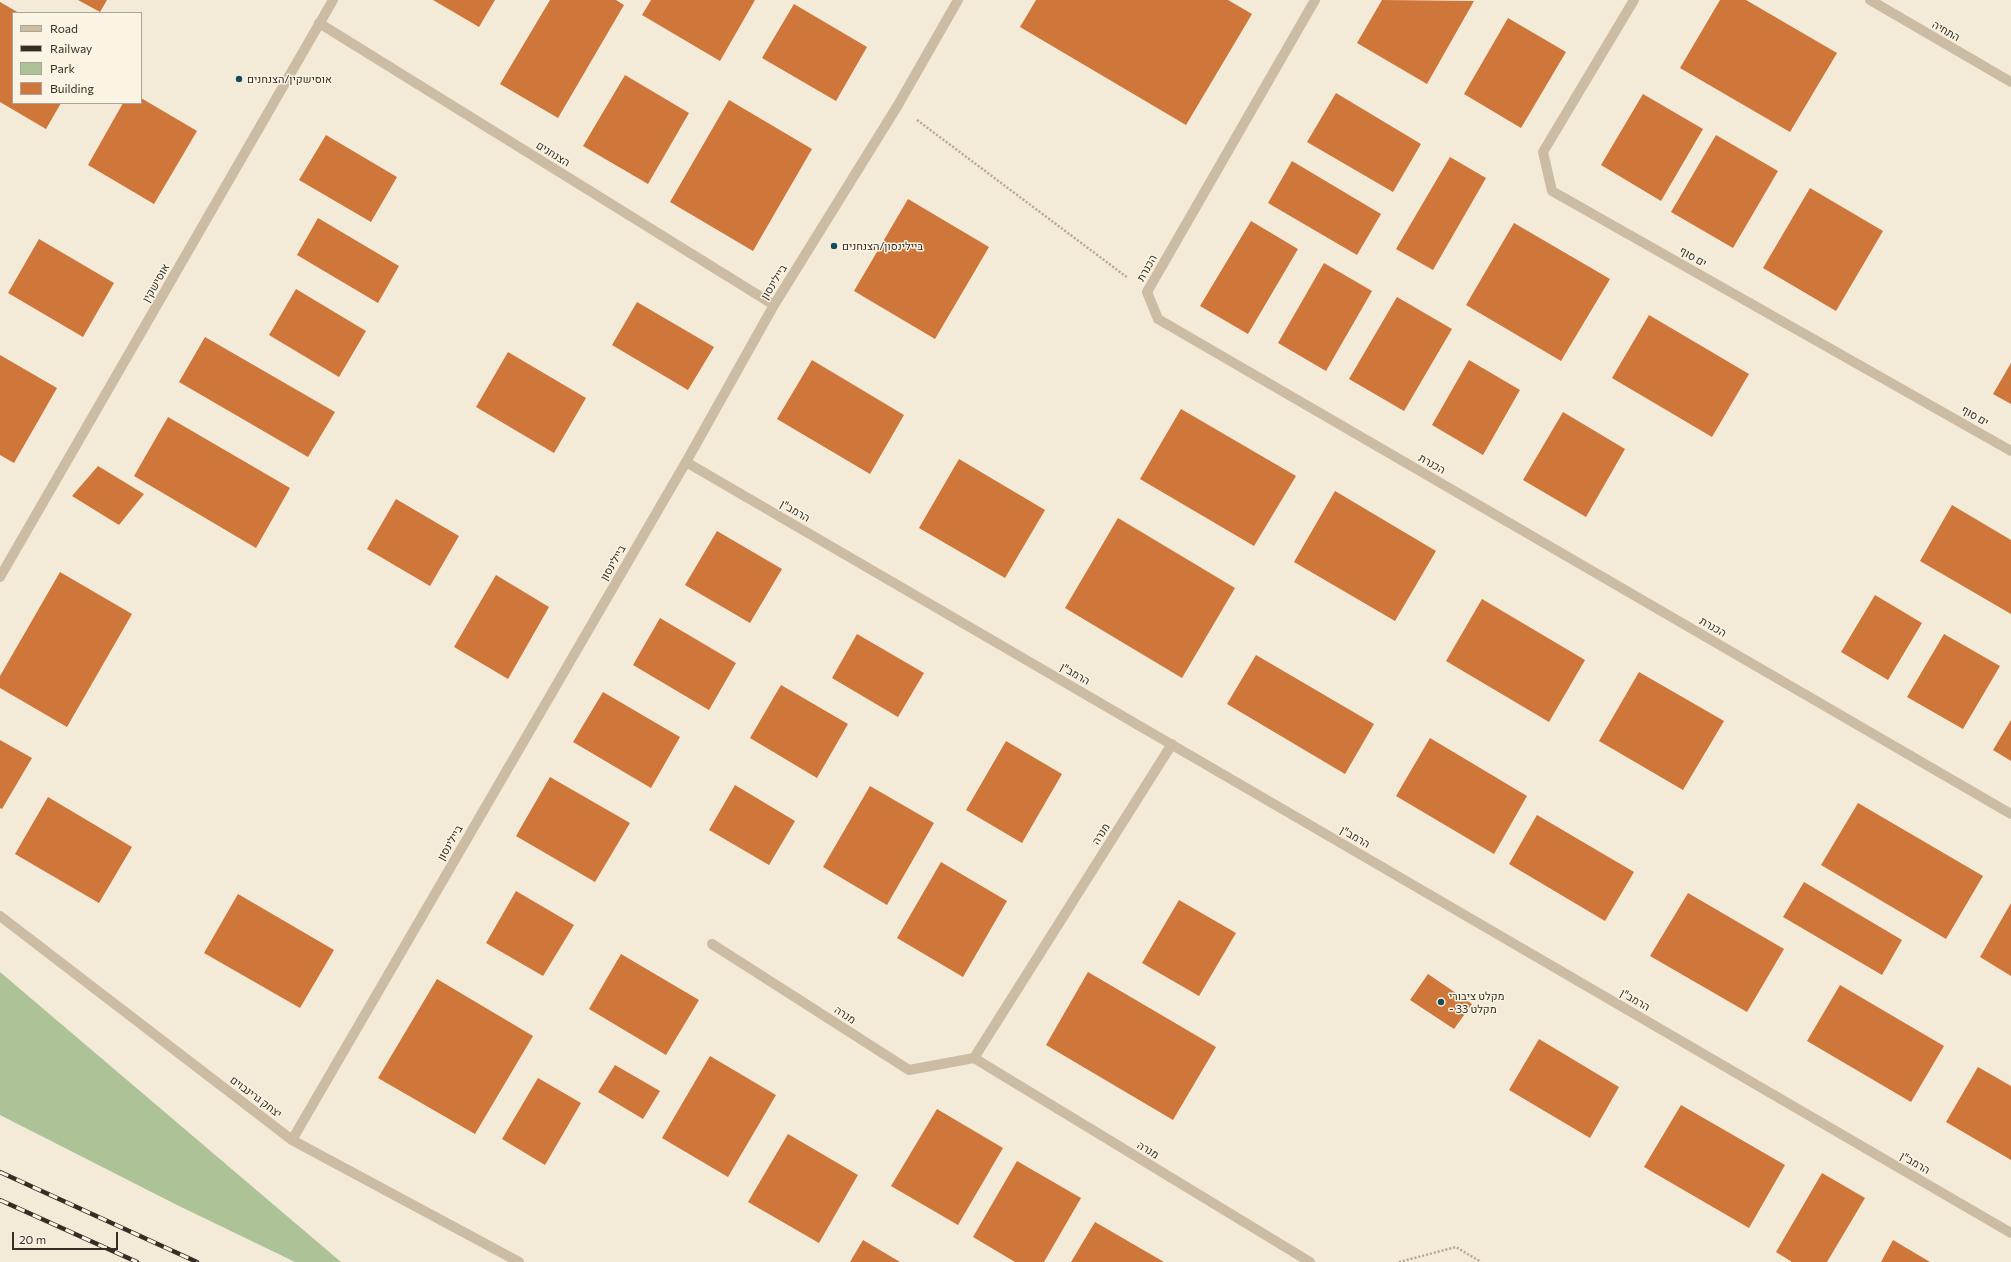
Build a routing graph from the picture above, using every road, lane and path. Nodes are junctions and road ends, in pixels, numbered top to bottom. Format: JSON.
{"nodes":[{"id":1,"x":333,"y":0,"type":"edge"},
{"id":2,"x":958,"y":0,"type":"edge"},
{"id":3,"x":1315,"y":0,"type":"edge"},
{"id":4,"x":1634,"y":0,"type":"edge"},
{"id":5,"x":1870,"y":0,"type":"edge"},
{"id":6,"x":319,"y":23,"type":"junction"},
{"id":7,"x":2011,"y":82,"type":"edge"},
{"id":8,"x":898,"y":106,"type":"junction"},
{"id":9,"x":1147,"y":292,"type":"junction"},
{"id":10,"x":774,"y":305,"type":"junction"},
{"id":11,"x":2011,"y":451,"type":"edge"},
{"id":12,"x":686,"y":462,"type":"junction"},
{"id":13,"x":0,"y":577,"type":"edge"},
{"id":14,"x":1172,"y":744,"type":"junction"},
{"id":15,"x":2011,"y":814,"type":"edge"},
{"id":16,"x":0,"y":916,"type":"edge"},
{"id":17,"x":712,"y":944,"type":"dead end"},
{"id":18,"x":974,"y":1058,"type":"junction"},
{"id":19,"x":292,"y":1140,"type":"junction"},
{"id":20,"x":2011,"y":1233,"type":"edge"},
{"id":21,"x":519,"y":1262,"type":"edge"},
{"id":22,"x":1310,"y":1262,"type":"edge"},
{"id":23,"x":1399,"y":1262,"type":"edge"},
{"id":24,"x":1481,"y":1262,"type":"edge"}],
"edges":[{"from":1,"to":6,"type":"street","name":"אוסישקין"},
{"from":2,"to":8,"type":"street","name":"ביילינסון"},
{"from":3,"to":9,"type":"street","name":"הכנרת"},
{"from":4,"to":11,"type":"street","name":"ים סוף"},
{"from":5,"to":7,"type":"street","name":"התחיה"},
{"from":6,"to":10,"type":"street","name":"הצנחנים"},
{"from":6,"to":13,"type":"street","name":"אוסישקין"},
{"from":8,"to":9,"type":"path"},
{"from":8,"to":10,"type":"street","name":"ביילינסון"},
{"from":9,"to":15,"type":"street","name":"הכנרת"},
{"from":10,"to":12,"type":"street","name":"ביילינסון"},
{"from":12,"to":14,"type":"street","name":"הרמב\"ן"},
{"from":12,"to":19,"type":"street","name":"ביילינסון"},
{"from":14,"to":18,"type":"street","name":"מנרה"},
{"from":14,"to":20,"type":"street","name":"הרמב\"ן"},
{"from":16,"to":19,"type":"street","name":"יצחק גרינבוים"},
{"from":17,"to":18,"type":"street","name":"מנרה"},
{"from":18,"to":22,"type":"street","name":"מנרה"},
{"from":19,"to":21,"type":"street","name":"יצחק גרינבוים"},
{"from":23,"to":24,"type":"path"}]}
